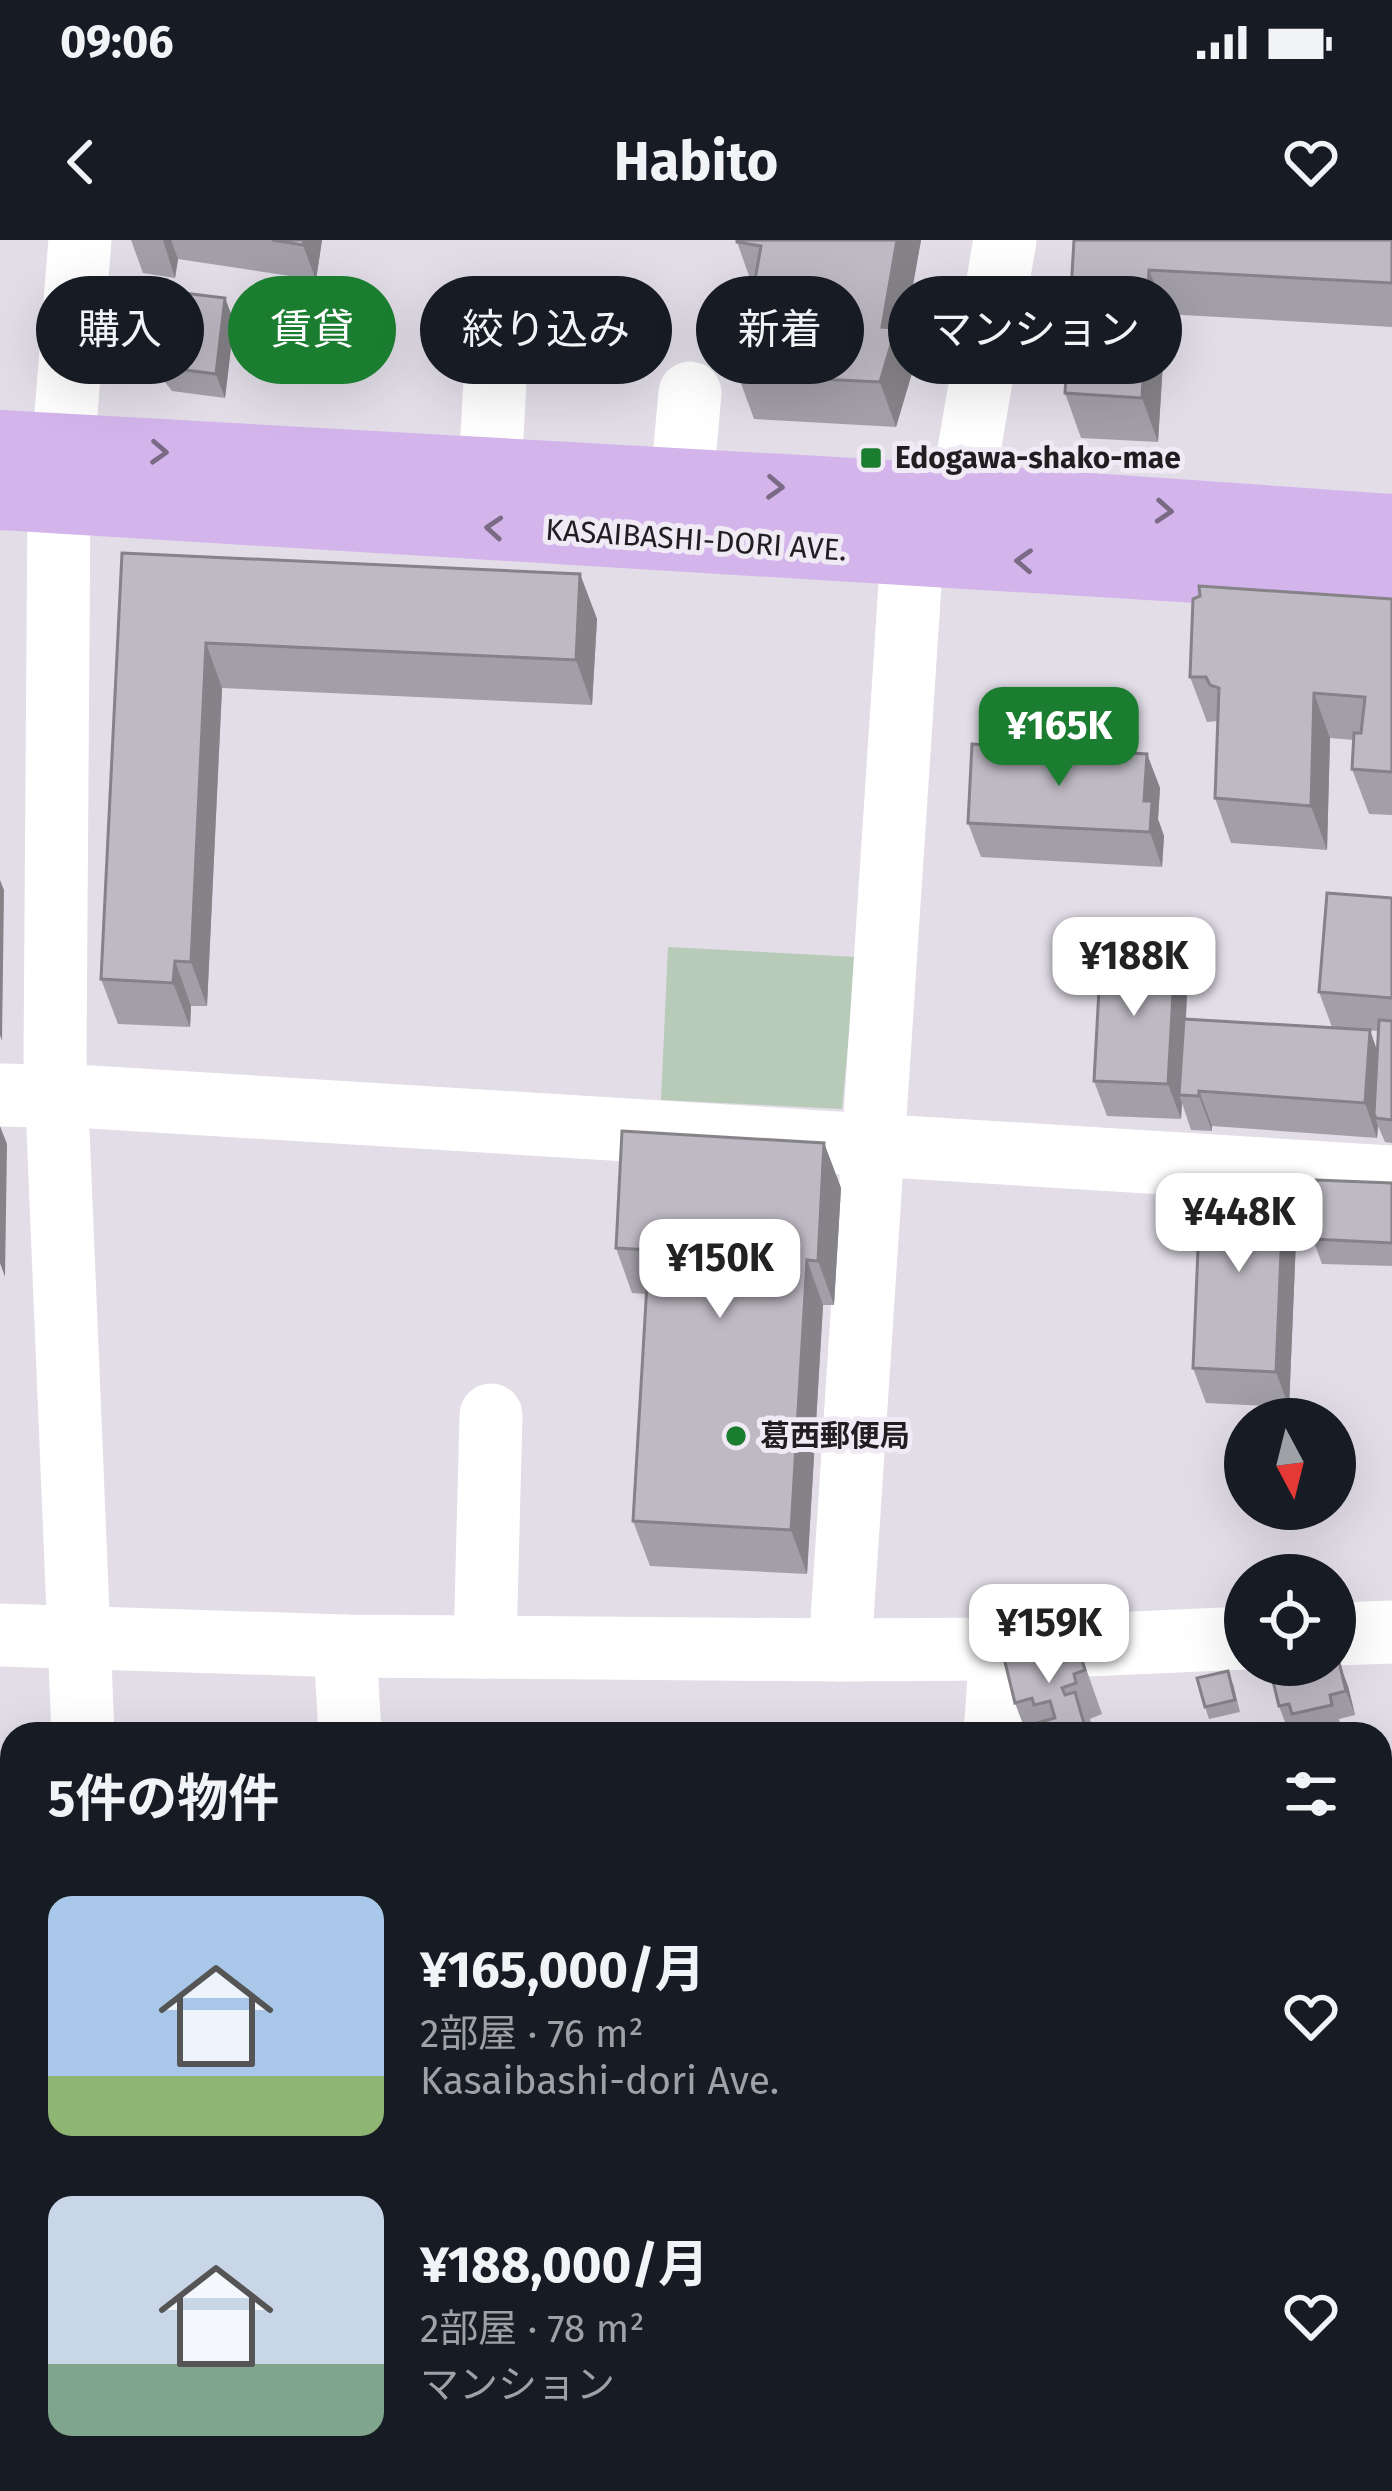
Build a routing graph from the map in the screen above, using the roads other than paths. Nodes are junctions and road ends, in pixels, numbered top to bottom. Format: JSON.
{"nodes":[{"id":1,"x":80,"y":240,"type":"edge"},
{"id":2,"x":1005,"y":240,"type":"edge"},
{"id":3,"x":495,"y":384,"type":"edge"},
{"id":4,"x":690,"y":393,"type":"dead end"},
{"id":5,"x":0,"y":443,"type":"edge"},
{"id":6,"x":490,"y":470,"type":"junction"},
{"id":7,"x":41,"y":481,"type":"edge"},
{"id":8,"x":682,"y":482,"type":"junction"},
{"id":9,"x":961,"y":497,"type":"junction"},
{"id":10,"x":1392,"y":527,"type":"edge"},
{"id":11,"x":610,"y":535,"type":"junction"},
{"id":12,"x":912,"y":554,"type":"junction"},
{"id":13,"x":1392,"y":582,"type":"edge"},
{"id":14,"x":28,"y":1095,"type":"edge"},
{"id":15,"x":874,"y":1146,"type":"junction"},
{"id":16,"x":1392,"y":1177,"type":"edge"},
{"id":17,"x":490,"y":1415,"type":"dead end"},
{"id":18,"x":1392,"y":1632,"type":"edge"},
{"id":19,"x":1356,"y":1633,"type":"edge"},
{"id":20,"x":0,"y":1636,"type":"edge"},
{"id":21,"x":78,"y":1637,"type":"junction"},
{"id":22,"x":1224,"y":1639,"type":"edge"},
{"id":23,"x":345,"y":1646,"type":"junction"},
{"id":24,"x":485,"y":1647,"type":"junction"},
{"id":25,"x":1001,"y":1648,"type":"junction"},
{"id":26,"x":840,"y":1650,"type":"junction"},
{"id":27,"x":82,"y":1722,"type":"edge"},
{"id":28,"x":349,"y":1722,"type":"edge"},
{"id":29,"x":996,"y":1722,"type":"edge"}],
"edges":[{"from":1,"to":7,"type":"street"},
{"from":2,"to":9,"type":"street"},
{"from":3,"to":6,"type":"street"},
{"from":4,"to":8,"type":"street"},
{"from":5,"to":7,"type":"main road","name":"KASAIBASHI-DORI AVE."},
{"from":7,"to":6,"type":"main road","name":"KASAIBASHI-DORI AVE.","one_way":true},
{"from":6,"to":8,"type":"main road","name":"KASAIBASHI-DORI AVE."},
{"from":11,"to":7,"type":"main road","name":"KASAIBASHI-DORI AVE.","one_way":true},
{"from":7,"to":14,"type":"street"},
{"from":8,"to":9,"type":"main road","name":"KASAIBASHI-DORI AVE.","one_way":true},
{"from":8,"to":11,"type":"street"},
{"from":9,"to":10,"type":"main road","name":"KASAIBASHI-DORI AVE.","one_way":true},
{"from":11,"to":12,"type":"main road","name":"KASAIBASHI-DORI AVE."},
{"from":13,"to":12,"type":"main road","name":"KASAIBASHI-DORI AVE.","one_way":true},
{"from":12,"to":15,"type":"street"},
{"from":14,"to":15,"type":"street"},
{"from":14,"to":21,"type":"street"},
{"from":15,"to":16,"type":"street"},
{"from":15,"to":26,"type":"street"},
{"from":17,"to":24,"type":"street"},
{"from":18,"to":19,"type":"street"},
{"from":20,"to":21,"type":"street"},
{"from":21,"to":23,"type":"street"},
{"from":21,"to":27,"type":"street"},
{"from":22,"to":25,"type":"street"},
{"from":23,"to":24,"type":"street"},
{"from":23,"to":28,"type":"street"},
{"from":24,"to":26,"type":"street"},
{"from":25,"to":26,"type":"street"},
{"from":25,"to":29,"type":"street"}]}
